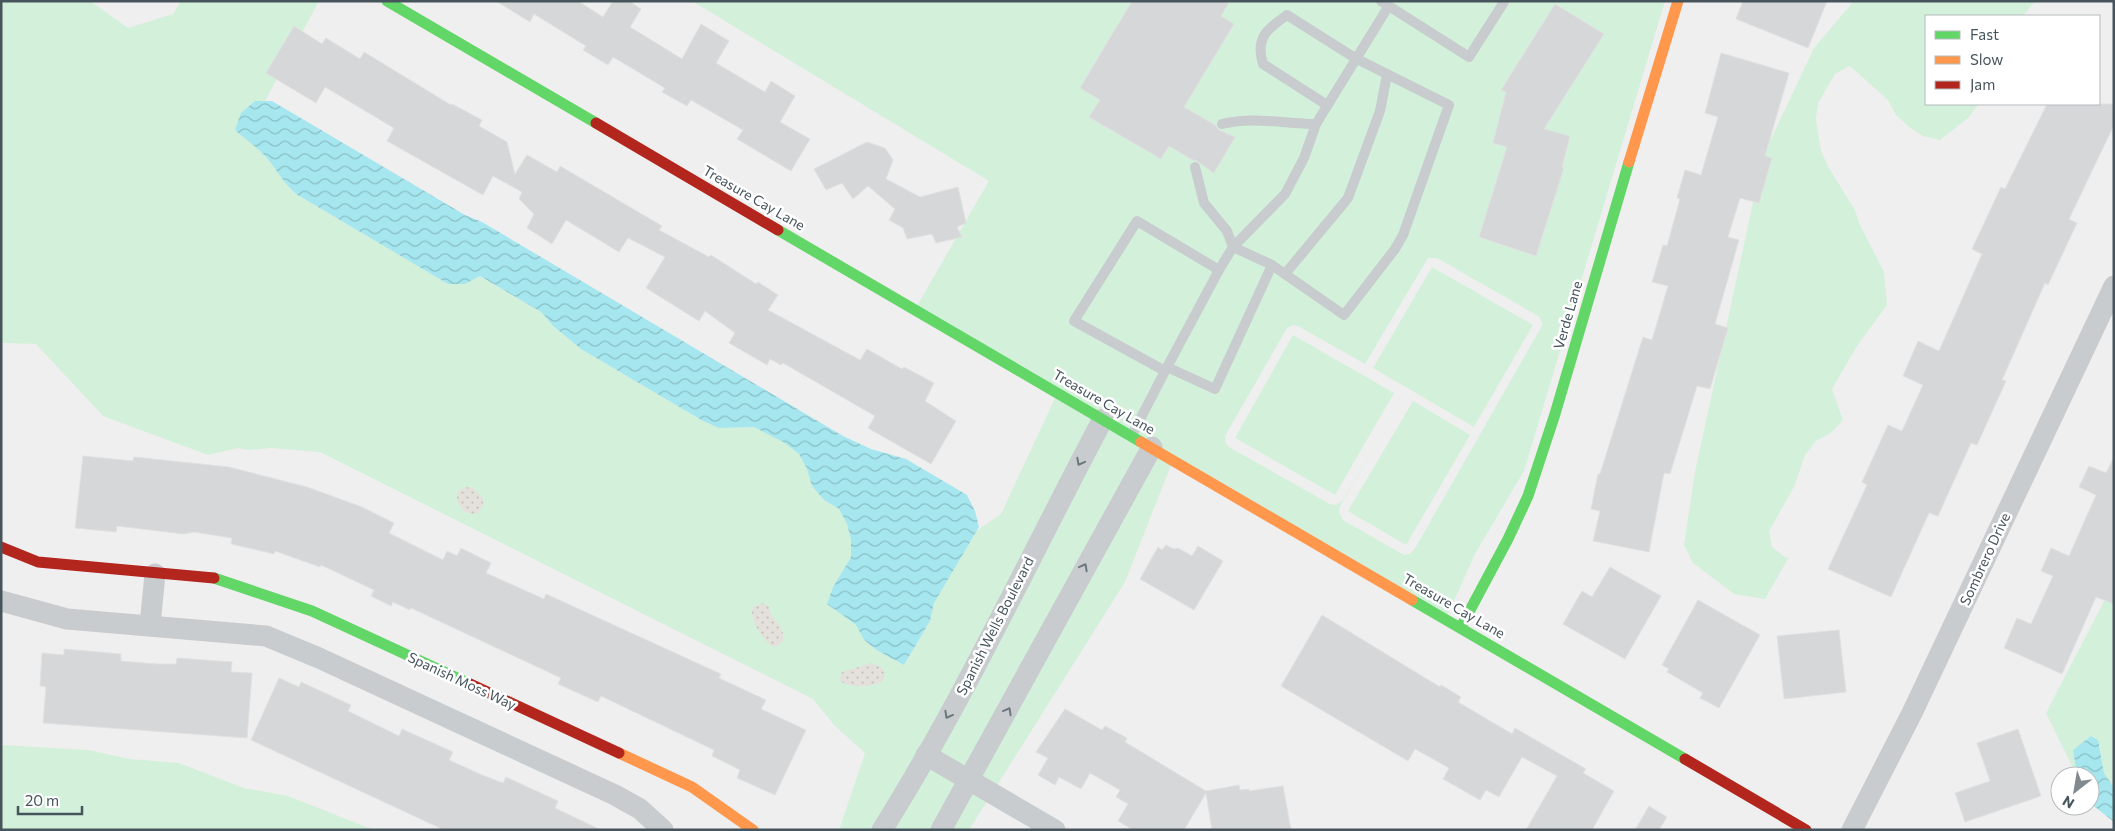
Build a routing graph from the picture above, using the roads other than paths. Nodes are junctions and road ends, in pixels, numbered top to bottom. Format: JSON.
{"nodes":[{"id":1,"x":387,"y":1,"type":"edge"},
{"id":2,"x":1502,"y":1,"type":"edge"},
{"id":3,"x":1678,"y":1,"type":"edge"},
{"id":4,"x":1384,"y":4,"type":"edge"},
{"id":5,"x":1355,"y":58,"type":"junction"},
{"id":6,"x":1387,"y":75,"type":"junction"},
{"id":7,"x":1327,"y":105,"type":"junction"},
{"id":8,"x":1222,"y":124,"type":"dead end"},
{"id":9,"x":1316,"y":124,"type":"junction"},
{"id":10,"x":1196,"y":167,"type":"dead end"},
{"id":11,"x":1233,"y":247,"type":"junction"},
{"id":12,"x":1272,"y":265,"type":"junction"},
{"id":13,"x":1219,"y":270,"type":"junction"},
{"id":14,"x":1285,"y":274,"type":"junction"},
{"id":15,"x":2114,"y":286,"type":"edge"},
{"id":16,"x":1166,"y":369,"type":"junction"},
{"id":17,"x":1103,"y":419,"type":"junction"},
{"id":18,"x":1132,"y":436,"type":"junction"},
{"id":19,"x":1152,"y":447,"type":"junction"},
{"id":20,"x":1,"y":547,"type":"edge"},
{"id":21,"x":155,"y":574,"type":"junction"},
{"id":22,"x":1,"y":601,"type":"edge"},
{"id":23,"x":150,"y":625,"type":"junction"},
{"id":24,"x":1460,"y":627,"type":"junction"},
{"id":25,"x":926,"y":755,"type":"junction"},
{"id":26,"x":969,"y":781,"type":"junction"},
{"id":27,"x":663,"y":830,"type":"edge"},
{"id":28,"x":752,"y":830,"type":"edge"},
{"id":29,"x":882,"y":830,"type":"edge"},
{"id":30,"x":941,"y":830,"type":"edge"},
{"id":31,"x":1056,"y":830,"type":"edge"},
{"id":32,"x":1806,"y":830,"type":"edge"},
{"id":33,"x":1852,"y":830,"type":"edge"}],
"edges":[{"from":1,"to":17,"type":"street","name":"Treasure Cay Lane"},
{"from":2,"to":4,"type":"lane"},
{"from":3,"to":24,"type":"street","name":"Verde Lane"},
{"from":4,"to":5,"type":"lane"},
{"from":5,"to":6,"type":"lane"},
{"from":5,"to":7,"type":"lane"},
{"from":5,"to":7,"type":"lane"},
{"from":6,"to":14,"type":"lane"},
{"from":6,"to":14,"type":"lane"},
{"from":7,"to":9,"type":"lane"},
{"from":8,"to":9,"type":"lane"},
{"from":9,"to":11,"type":"lane"},
{"from":10,"to":11,"type":"lane"},
{"from":11,"to":12,"type":"lane"},
{"from":11,"to":13,"type":"lane"},
{"from":12,"to":14,"type":"lane"},
{"from":12,"to":16,"type":"lane"},
{"from":13,"to":16,"type":"lane"},
{"from":13,"to":16,"type":"lane"},
{"from":15,"to":33,"type":"street","name":"Sombrero Drive"},
{"from":16,"to":18,"type":"lane"},
{"from":17,"to":18,"type":"street","name":"Treasure Cay Lane"},
{"from":17,"to":25,"type":"street","name":"Spanish Wells Boulevard","one_way":true},
{"from":18,"to":19,"type":"street","name":"Treasure Cay Lane"},
{"from":19,"to":24,"type":"street","name":"Treasure Cay Lane"},
{"from":26,"to":19,"type":"street","one_way":true},
{"from":20,"to":21,"type":"street","name":"Spanish Moss Way"},
{"from":21,"to":23,"type":"street"},
{"from":21,"to":28,"type":"street","name":"Spanish Moss Way"},
{"from":22,"to":23,"type":"street"},
{"from":23,"to":27,"type":"street"},
{"from":24,"to":32,"type":"street","name":"Treasure Cay Lane"},
{"from":25,"to":26,"type":"street"},
{"from":25,"to":29,"type":"street","name":"Spanish Wells Boulevard"},
{"from":26,"to":30,"type":"street"},
{"from":26,"to":31,"type":"street"}]}
